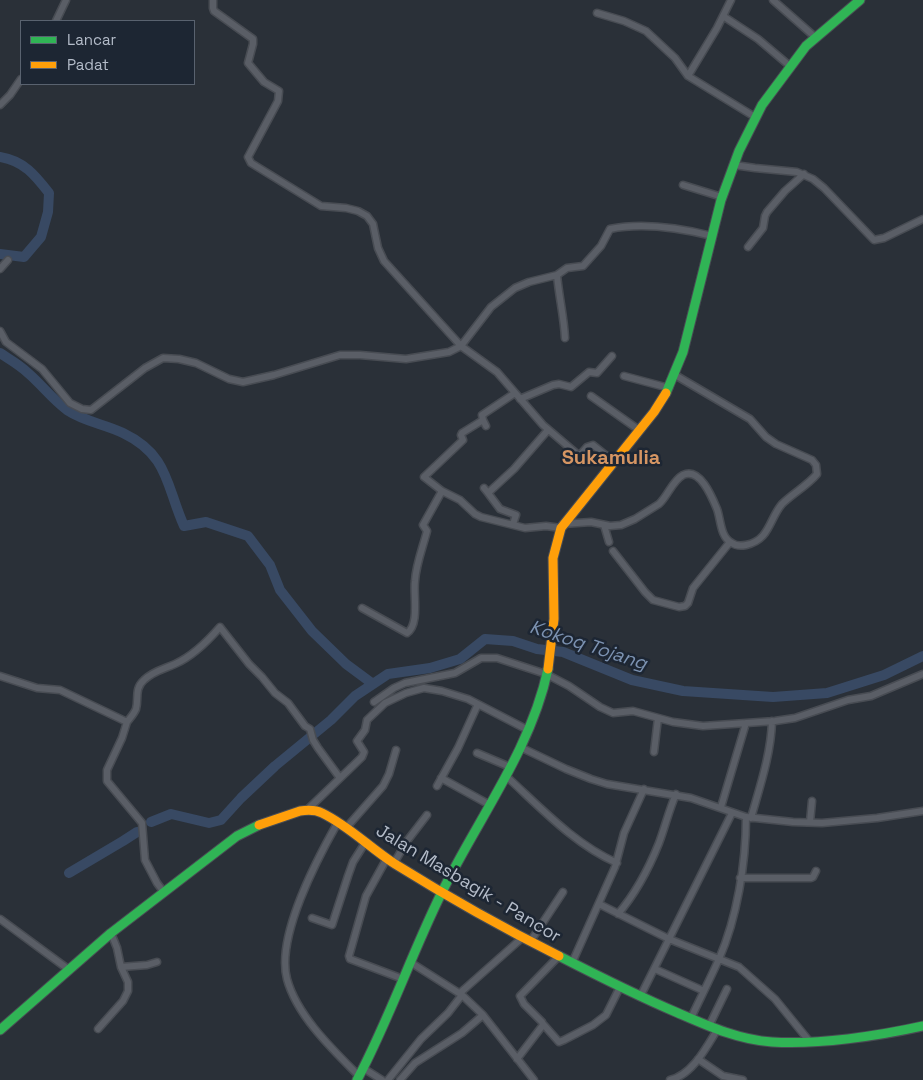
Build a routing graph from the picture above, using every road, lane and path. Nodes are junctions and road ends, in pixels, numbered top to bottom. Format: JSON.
{"nodes":[{"id":1,"x":66,"y":0,"type":"edge"},
{"id":2,"x":213,"y":0,"type":"edge"},
{"id":3,"x":732,"y":0,"type":"edge"},
{"id":4,"x":773,"y":0,"type":"edge"},
{"id":5,"x":860,"y":0,"type":"edge"},
{"id":6,"x":597,"y":13,"type":"dead end"},
{"id":7,"x":723,"y":16,"type":"junction"},
{"id":8,"x":56,"y":20,"type":"edge"},
{"id":9,"x":815,"y":37,"type":"junction"},
{"id":10,"x":791,"y":67,"type":"junction"},
{"id":11,"x":688,"y":76,"type":"junction"},
{"id":12,"x":20,"y":80,"type":"edge"},
{"id":13,"x":0,"y":105,"type":"edge"},
{"id":14,"x":755,"y":117,"type":"junction"},
{"id":15,"x":734,"y":165,"type":"junction"},
{"id":16,"x":804,"y":174,"type":"junction"},
{"id":17,"x":683,"y":185,"type":"dead end"},
{"id":18,"x":722,"y":197,"type":"junction"},
{"id":19,"x":923,"y":219,"type":"edge"},
{"id":20,"x":712,"y":236,"type":"junction"},
{"id":21,"x":748,"y":247,"type":"dead end"},
{"id":22,"x":8,"y":260,"type":"dead end"},
{"id":23,"x":0,"y":269,"type":"edge"},
{"id":24,"x":557,"y":275,"type":"junction"},
{"id":25,"x":0,"y":331,"type":"edge"},
{"id":26,"x":565,"y":338,"type":"dead end"},
{"id":27,"x":461,"y":346,"type":"junction"},
{"id":28,"x":612,"y":356,"type":"dead end"},
{"id":29,"x":675,"y":375,"type":"junction"},
{"id":30,"x":624,"y":376,"type":"dead end"},
{"id":31,"x":670,"y":388,"type":"junction"},
{"id":32,"x":515,"y":393,"type":"junction"},
{"id":33,"x":591,"y":396,"type":"dead end"},
{"id":34,"x":520,"y":399,"type":"junction"},
{"id":35,"x":548,"y":430,"type":"junction"},
{"id":36,"x":639,"y":430,"type":"junction"},
{"id":37,"x":613,"y":461,"type":"junction"},
{"id":38,"x":442,"y":491,"type":"junction"},
{"id":39,"x":513,"y":524,"type":"junction"},
{"id":40,"x":604,"y":525,"type":"junction"},
{"id":41,"x":562,"y":526,"type":"junction"},
{"id":42,"x":609,"y":542,"type":"dead end"},
{"id":43,"x":730,"y":542,"type":"junction"},
{"id":44,"x":613,"y":551,"type":"dead end"},
{"id":45,"x":362,"y":608,"type":"dead end"},
{"id":46,"x":546,"y":674,"type":"junction"},
{"id":47,"x":923,"y":674,"type":"edge"},
{"id":48,"x":0,"y":676,"type":"edge"},
{"id":49,"x":374,"y":702,"type":"dead end"},
{"id":50,"x":478,"y":704,"type":"junction"},
{"id":51,"x":658,"y":721,"type":"junction"},
{"id":52,"x":772,"y":721,"type":"junction"},
{"id":53,"x":127,"y":722,"type":"junction"},
{"id":54,"x":746,"y":723,"type":"junction"},
{"id":55,"x":528,"y":730,"type":"junction"},
{"id":56,"x":520,"y":747,"type":"junction"},
{"id":57,"x":396,"y":750,"type":"dead end"},
{"id":58,"x":654,"y":752,"type":"dead end"},
{"id":59,"x":477,"y":753,"type":"dead end"},
{"id":60,"x":508,"y":771,"type":"junction"},
{"id":61,"x":340,"y":778,"type":"junction"},
{"id":62,"x":441,"y":778,"type":"junction"},
{"id":63,"x":437,"y":786,"type":"dead end"},
{"id":64,"x":644,"y":789,"type":"junction"},
{"id":65,"x":676,"y":794,"type":"junction"},
{"id":66,"x":812,"y":801,"type":"dead end"},
{"id":67,"x":490,"y":805,"type":"junction"},
{"id":68,"x":721,"y":807,"type":"junction"},
{"id":69,"x":307,"y":810,"type":"junction"},
{"id":70,"x":923,"y":811,"type":"edge"},
{"id":71,"x":732,"y":813,"type":"junction"},
{"id":72,"x":427,"y":816,"type":"dead end"},
{"id":73,"x":749,"y":818,"type":"junction"},
{"id":74,"x":338,"y":822,"type":"junction"},
{"id":75,"x":810,"y":822,"type":"junction"},
{"id":76,"x":346,"y":828,"type":"junction"},
{"id":77,"x":365,"y":843,"type":"junction"},
{"id":78,"x":391,"y":860,"type":"junction"},
{"id":79,"x":617,"y":863,"type":"junction"},
{"id":80,"x":816,"y":871,"type":"dead end"},
{"id":81,"x":740,"y":878,"type":"junction"},
{"id":82,"x":163,"y":891,"type":"junction"},
{"id":83,"x":442,"y":892,"type":"junction"},
{"id":84,"x":563,"y":892,"type":"dead end"},
{"id":85,"x":599,"y":904,"type":"junction"},
{"id":86,"x":618,"y":914,"type":"junction"},
{"id":87,"x":312,"y":918,"type":"dead end"},
{"id":88,"x":0,"y":919,"type":"edge"},
{"id":89,"x":111,"y":933,"type":"junction"},
{"id":90,"x":669,"y":939,"type":"junction"},
{"id":91,"x":526,"y":940,"type":"junction"},
{"id":92,"x":558,"y":956,"type":"junction"},
{"id":93,"x":720,"y":958,"type":"junction"},
{"id":94,"x":157,"y":962,"type":"dead end"},
{"id":95,"x":410,"y":962,"type":"junction"},
{"id":96,"x":572,"y":963,"type":"junction"},
{"id":97,"x":121,"y":967,"type":"junction"},
{"id":98,"x":68,"y":969,"type":"junction"},
{"id":99,"x":654,"y":969,"type":"junction"},
{"id":100,"x":403,"y":979,"type":"junction"},
{"id":101,"x":620,"y":987,"type":"junction"},
{"id":102,"x":726,"y":989,"type":"dead end"},
{"id":103,"x":704,"y":991,"type":"junction"},
{"id":104,"x":461,"y":994,"type":"junction"},
{"id":105,"x":640,"y":997,"type":"junction"},
{"id":106,"x":483,"y":1015,"type":"junction"},
{"id":107,"x":691,"y":1018,"type":"junction"},
{"id":108,"x":543,"y":1024,"type":"junction"},
{"id":109,"x":923,"y":1026,"type":"edge"},
{"id":110,"x":713,"y":1028,"type":"junction"},
{"id":111,"x":98,"y":1029,"type":"dead end"},
{"id":112,"x":0,"y":1030,"type":"edge"},
{"id":113,"x":810,"y":1042,"type":"junction"},
{"id":114,"x":517,"y":1059,"type":"junction"},
{"id":115,"x":698,"y":1059,"type":"junction"},
{"id":116,"x":360,"y":1074,"type":"edge"},
{"id":117,"x":675,"y":1079,"type":"edge"},
{"id":118,"x":382,"y":1080,"type":"edge"},
{"id":119,"x":388,"y":1080,"type":"edge"},
{"id":120,"x":400,"y":1080,"type":"edge"},
{"id":121,"x":534,"y":1080,"type":"edge"},
{"id":122,"x":742,"y":1080,"type":"edge"}],
"edges":[{"from":1,"to":8,"type":"street"},
{"from":2,"to":27,"type":"street"},
{"from":3,"to":7,"type":"street"},
{"from":4,"to":9,"type":"street"},
{"from":5,"to":9,"type":"street"},
{"from":6,"to":11,"type":"street"},
{"from":7,"to":10,"type":"street"},
{"from":7,"to":11,"type":"street"},
{"from":9,"to":10,"type":"street"},
{"from":10,"to":14,"type":"street"},
{"from":11,"to":14,"type":"street"},
{"from":12,"to":13,"type":"street"},
{"from":14,"to":15,"type":"street"},
{"from":15,"to":16,"type":"street"},
{"from":15,"to":18,"type":"street"},
{"from":16,"to":19,"type":"street"},
{"from":16,"to":21,"type":"street"},
{"from":17,"to":18,"type":"street"},
{"from":18,"to":20,"type":"street"},
{"from":20,"to":24,"type":"street"},
{"from":20,"to":29,"type":"street"},
{"from":22,"to":23,"type":"street"},
{"from":24,"to":26,"type":"street"},
{"from":24,"to":27,"type":"street"},
{"from":25,"to":27,"type":"street"},
{"from":27,"to":32,"type":"street"},
{"from":28,"to":34,"type":"street"},
{"from":29,"to":31,"type":"street"},
{"from":29,"to":43,"type":"street"},
{"from":30,"to":31,"type":"street"},
{"from":31,"to":36,"type":"street"},
{"from":32,"to":34,"type":"street"},
{"from":32,"to":38,"type":"street"},
{"from":33,"to":36,"type":"street"},
{"from":34,"to":35,"type":"street"},
{"from":35,"to":37,"type":"street"},
{"from":35,"to":39,"type":"street"},
{"from":36,"to":37,"type":"street"},
{"from":37,"to":41,"type":"street"},
{"from":38,"to":39,"type":"street"},
{"from":38,"to":45,"type":"street"},
{"from":39,"to":41,"type":"street"},
{"from":40,"to":41,"type":"street"},
{"from":40,"to":42,"type":"street"},
{"from":40,"to":43,"type":"street"},
{"from":41,"to":46,"type":"street"},
{"from":43,"to":44,"type":"street"},
{"from":46,"to":49,"type":"street"},
{"from":46,"to":51,"type":"street"},
{"from":46,"to":55,"type":"street"},
{"from":47,"to":52,"type":"street"},
{"from":48,"to":53,"type":"street"},
{"from":50,"to":55,"type":"street"},
{"from":50,"to":61,"type":"street"},
{"from":50,"to":62,"type":"street"},
{"from":51,"to":54,"type":"street"},
{"from":51,"to":58,"type":"street"},
{"from":52,"to":54,"type":"street"},
{"from":52,"to":73,"type":"street"},
{"from":53,"to":61,"type":"street"},
{"from":53,"to":82,"type":"street"},
{"from":54,"to":68,"type":"street"},
{"from":55,"to":56,"type":"street"},
{"from":56,"to":60,"type":"street"},
{"from":56,"to":64,"type":"street"},
{"from":57,"to":76,"type":"street"},
{"from":59,"to":60,"type":"street"},
{"from":60,"to":67,"type":"street"},
{"from":60,"to":79,"type":"street"},
{"from":61,"to":69,"type":"street"},
{"from":62,"to":63,"type":"street"},
{"from":62,"to":67,"type":"street"},
{"from":64,"to":65,"type":"street"},
{"from":64,"to":79,"type":"street"},
{"from":65,"to":68,"type":"street"},
{"from":65,"to":86,"type":"street"},
{"from":66,"to":75,"type":"street"},
{"from":67,"to":83,"type":"street"},
{"from":68,"to":71,"type":"street"},
{"from":69,"to":74,"type":"street","name":"Jalan Masbagik - Pancor"},
{"from":69,"to":82,"type":"street"},
{"from":70,"to":75,"type":"street"},
{"from":71,"to":73,"type":"street"},
{"from":71,"to":90,"type":"street"},
{"from":72,"to":78,"type":"street"},
{"from":73,"to":75,"type":"street"},
{"from":73,"to":81,"type":"street"},
{"from":74,"to":76,"type":"street","name":"Jalan Masbagik - Pancor"},
{"from":74,"to":116,"type":"street"},
{"from":76,"to":77,"type":"street","name":"Jalan Masbagik - Pancor"},
{"from":77,"to":78,"type":"street","name":"Jalan Masbagik - Pancor"},
{"from":77,"to":87,"type":"street"},
{"from":78,"to":83,"type":"street","name":"Jalan Masbagik - Pancor"},
{"from":78,"to":100,"type":"street"},
{"from":79,"to":85,"type":"street"},
{"from":80,"to":81,"type":"street"},
{"from":81,"to":93,"type":"street"},
{"from":82,"to":89,"type":"street"},
{"from":83,"to":91,"type":"street","name":"Jalan Masbagik - Pancor"},
{"from":83,"to":95,"type":"street"},
{"from":84,"to":91,"type":"street"},
{"from":85,"to":86,"type":"street"},
{"from":85,"to":96,"type":"street"},
{"from":86,"to":90,"type":"street"},
{"from":88,"to":98,"type":"street"},
{"from":89,"to":97,"type":"street"},
{"from":89,"to":98,"type":"street"},
{"from":90,"to":93,"type":"street"},
{"from":90,"to":99,"type":"street"},
{"from":91,"to":92,"type":"street","name":"Jalan Masbagik - Pancor"},
{"from":91,"to":104,"type":"street"},
{"from":92,"to":96,"type":"street","name":"Jalan Masbagik - Pancor"},
{"from":92,"to":108,"type":"street"},
{"from":93,"to":103,"type":"street"},
{"from":93,"to":113,"type":"street"},
{"from":94,"to":97,"type":"street"},
{"from":95,"to":100,"type":"street"},
{"from":95,"to":104,"type":"street"},
{"from":96,"to":101,"type":"street","name":"Jalan Masbagik - Pancor"},
{"from":97,"to":111,"type":"street"},
{"from":98,"to":112,"type":"street"},
{"from":99,"to":103,"type":"street"},
{"from":99,"to":105,"type":"street"},
{"from":100,"to":116,"type":"street"},
{"from":101,"to":105,"type":"street","name":"Jalan Masbagik - Pancor"},
{"from":101,"to":108,"type":"street"},
{"from":102,"to":110,"type":"street"},
{"from":103,"to":107,"type":"street"},
{"from":104,"to":106,"type":"street"},
{"from":104,"to":119,"type":"street"},
{"from":105,"to":107,"type":"street","name":"Jalan Masbagik - Pancor"},
{"from":106,"to":114,"type":"street"},
{"from":106,"to":120,"type":"street"},
{"from":107,"to":110,"type":"street","name":"Jalan Masbagik - Pancor"},
{"from":108,"to":114,"type":"street"},
{"from":109,"to":113,"type":"street","name":"Jalan Masbagik - Pancor"},
{"from":110,"to":113,"type":"street","name":"Jalan Masbagik - Pancor"},
{"from":110,"to":115,"type":"street"},
{"from":114,"to":121,"type":"street"},
{"from":115,"to":117,"type":"street"},
{"from":115,"to":122,"type":"street"},
{"from":116,"to":118,"type":"street"}]}
